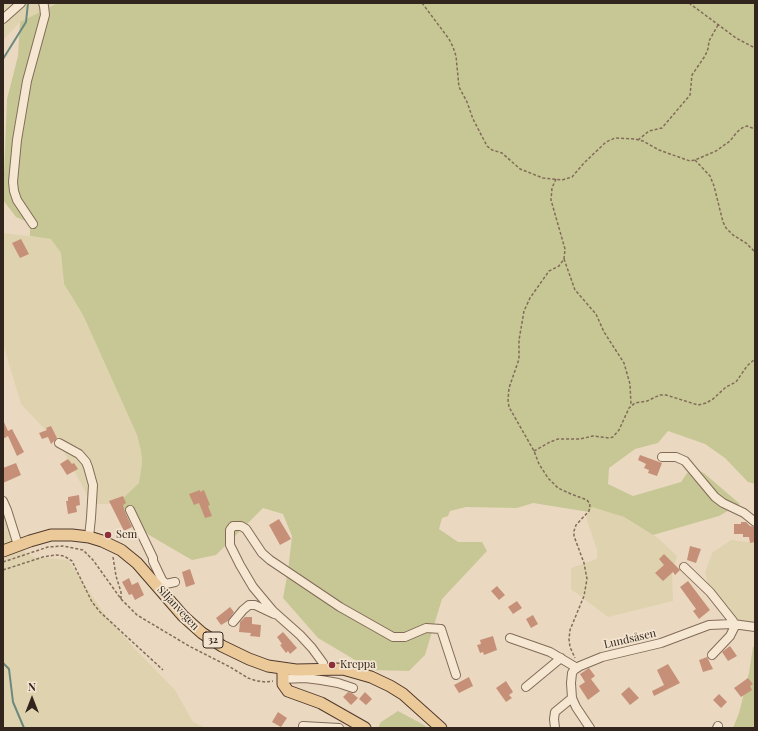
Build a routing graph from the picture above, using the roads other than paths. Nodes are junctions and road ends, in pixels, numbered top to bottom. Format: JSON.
{"nodes":[{"id":1,"x":21,"y":3,"type":"edge"},
{"id":2,"x":43,"y":3,"type":"edge"},
{"id":3,"x":3,"y":19,"type":"edge"},
{"id":4,"x":33,"y":224,"type":"dead end"},
{"id":5,"x":59,"y":443,"type":"dead end"},
{"id":6,"x":662,"y":456,"type":"dead end"},
{"id":7,"x":3,"y":501,"type":"edge"},
{"id":8,"x":130,"y":510,"type":"dead end"},
{"id":9,"x":755,"y":522,"type":"edge"},
{"id":10,"x":89,"y":537,"type":"junction"},
{"id":11,"x":18,"y":545,"type":"junction"},
{"id":12,"x":3,"y":551,"type":"edge"},
{"id":13,"x":153,"y":560,"type":"junction"},
{"id":14,"x":684,"y":567,"type":"dead end"},
{"id":15,"x":142,"y":568,"type":"junction"},
{"id":16,"x":176,"y":582,"type":"dead end"},
{"id":17,"x":277,"y":615,"type":"junction"},
{"id":18,"x":233,"y":622,"type":"dead end"},
{"id":19,"x":735,"y":624,"type":"junction"},
{"id":20,"x":755,"y":627,"type":"edge"},
{"id":21,"x":510,"y":638,"type":"dead end"},
{"id":22,"x":712,"y":656,"type":"dead end"},
{"id":23,"x":561,"y":658,"type":"junction"},
{"id":24,"x":577,"y":668,"type":"junction"},
{"id":25,"x":324,"y":669,"type":"junction"},
{"id":26,"x":282,"y":674,"type":"junction"},
{"id":27,"x":456,"y":675,"type":"dead end"},
{"id":28,"x":526,"y":687,"type":"dead end"},
{"id":29,"x":353,"y":688,"type":"dead end"},
{"id":30,"x":572,"y":698,"type":"junction"},
{"id":31,"x":303,"y":726,"type":"dead end"},
{"id":32,"x":362,"y":727,"type":"edge"},
{"id":33,"x":339,"y":728,"type":"edge"},
{"id":34,"x":441,"y":728,"type":"edge"},
{"id":35,"x":555,"y":728,"type":"edge"},
{"id":36,"x":590,"y":728,"type":"edge"}],
"edges":[{"from":1,"to":3,"type":"street"},
{"from":2,"to":4,"type":"street"},
{"from":5,"to":10,"type":"street"},
{"from":6,"to":9,"type":"street"},
{"from":7,"to":11,"type":"street"},
{"from":8,"to":13,"type":"street"},
{"from":10,"to":11,"type":"main road","name":"Siljanvegen","number":"32"},
{"from":10,"to":15,"type":"main road","name":"Siljanvegen","number":"32"},
{"from":11,"to":12,"type":"main road","name":"Siljanvegen","number":"32"},
{"from":13,"to":15,"type":"street"},
{"from":13,"to":16,"type":"street"},
{"from":14,"to":19,"type":"street"},
{"from":15,"to":26,"type":"main road","name":"Siljanvegen","number":"32"},
{"from":17,"to":18,"type":"street"},
{"from":17,"to":25,"type":"street"},
{"from":17,"to":27,"type":"street"},
{"from":19,"to":20,"type":"street","name":"Lundsåsen"},
{"from":19,"to":22,"type":"street"},
{"from":19,"to":24,"type":"street","name":"Lundsåsen"},
{"from":21,"to":23,"type":"street"},
{"from":23,"to":24,"type":"street"},
{"from":23,"to":28,"type":"street"},
{"from":24,"to":30,"type":"street"},
{"from":25,"to":26,"type":"main road","name":"Siljanvegen","number":"32"},
{"from":25,"to":34,"type":"main road","name":"Siljanvegen","number":"32"},
{"from":26,"to":29,"type":"street"},
{"from":26,"to":32,"type":"main road"},
{"from":30,"to":35,"type":"street"},
{"from":30,"to":36,"type":"street"},
{"from":31,"to":33,"type":"street"}]}
